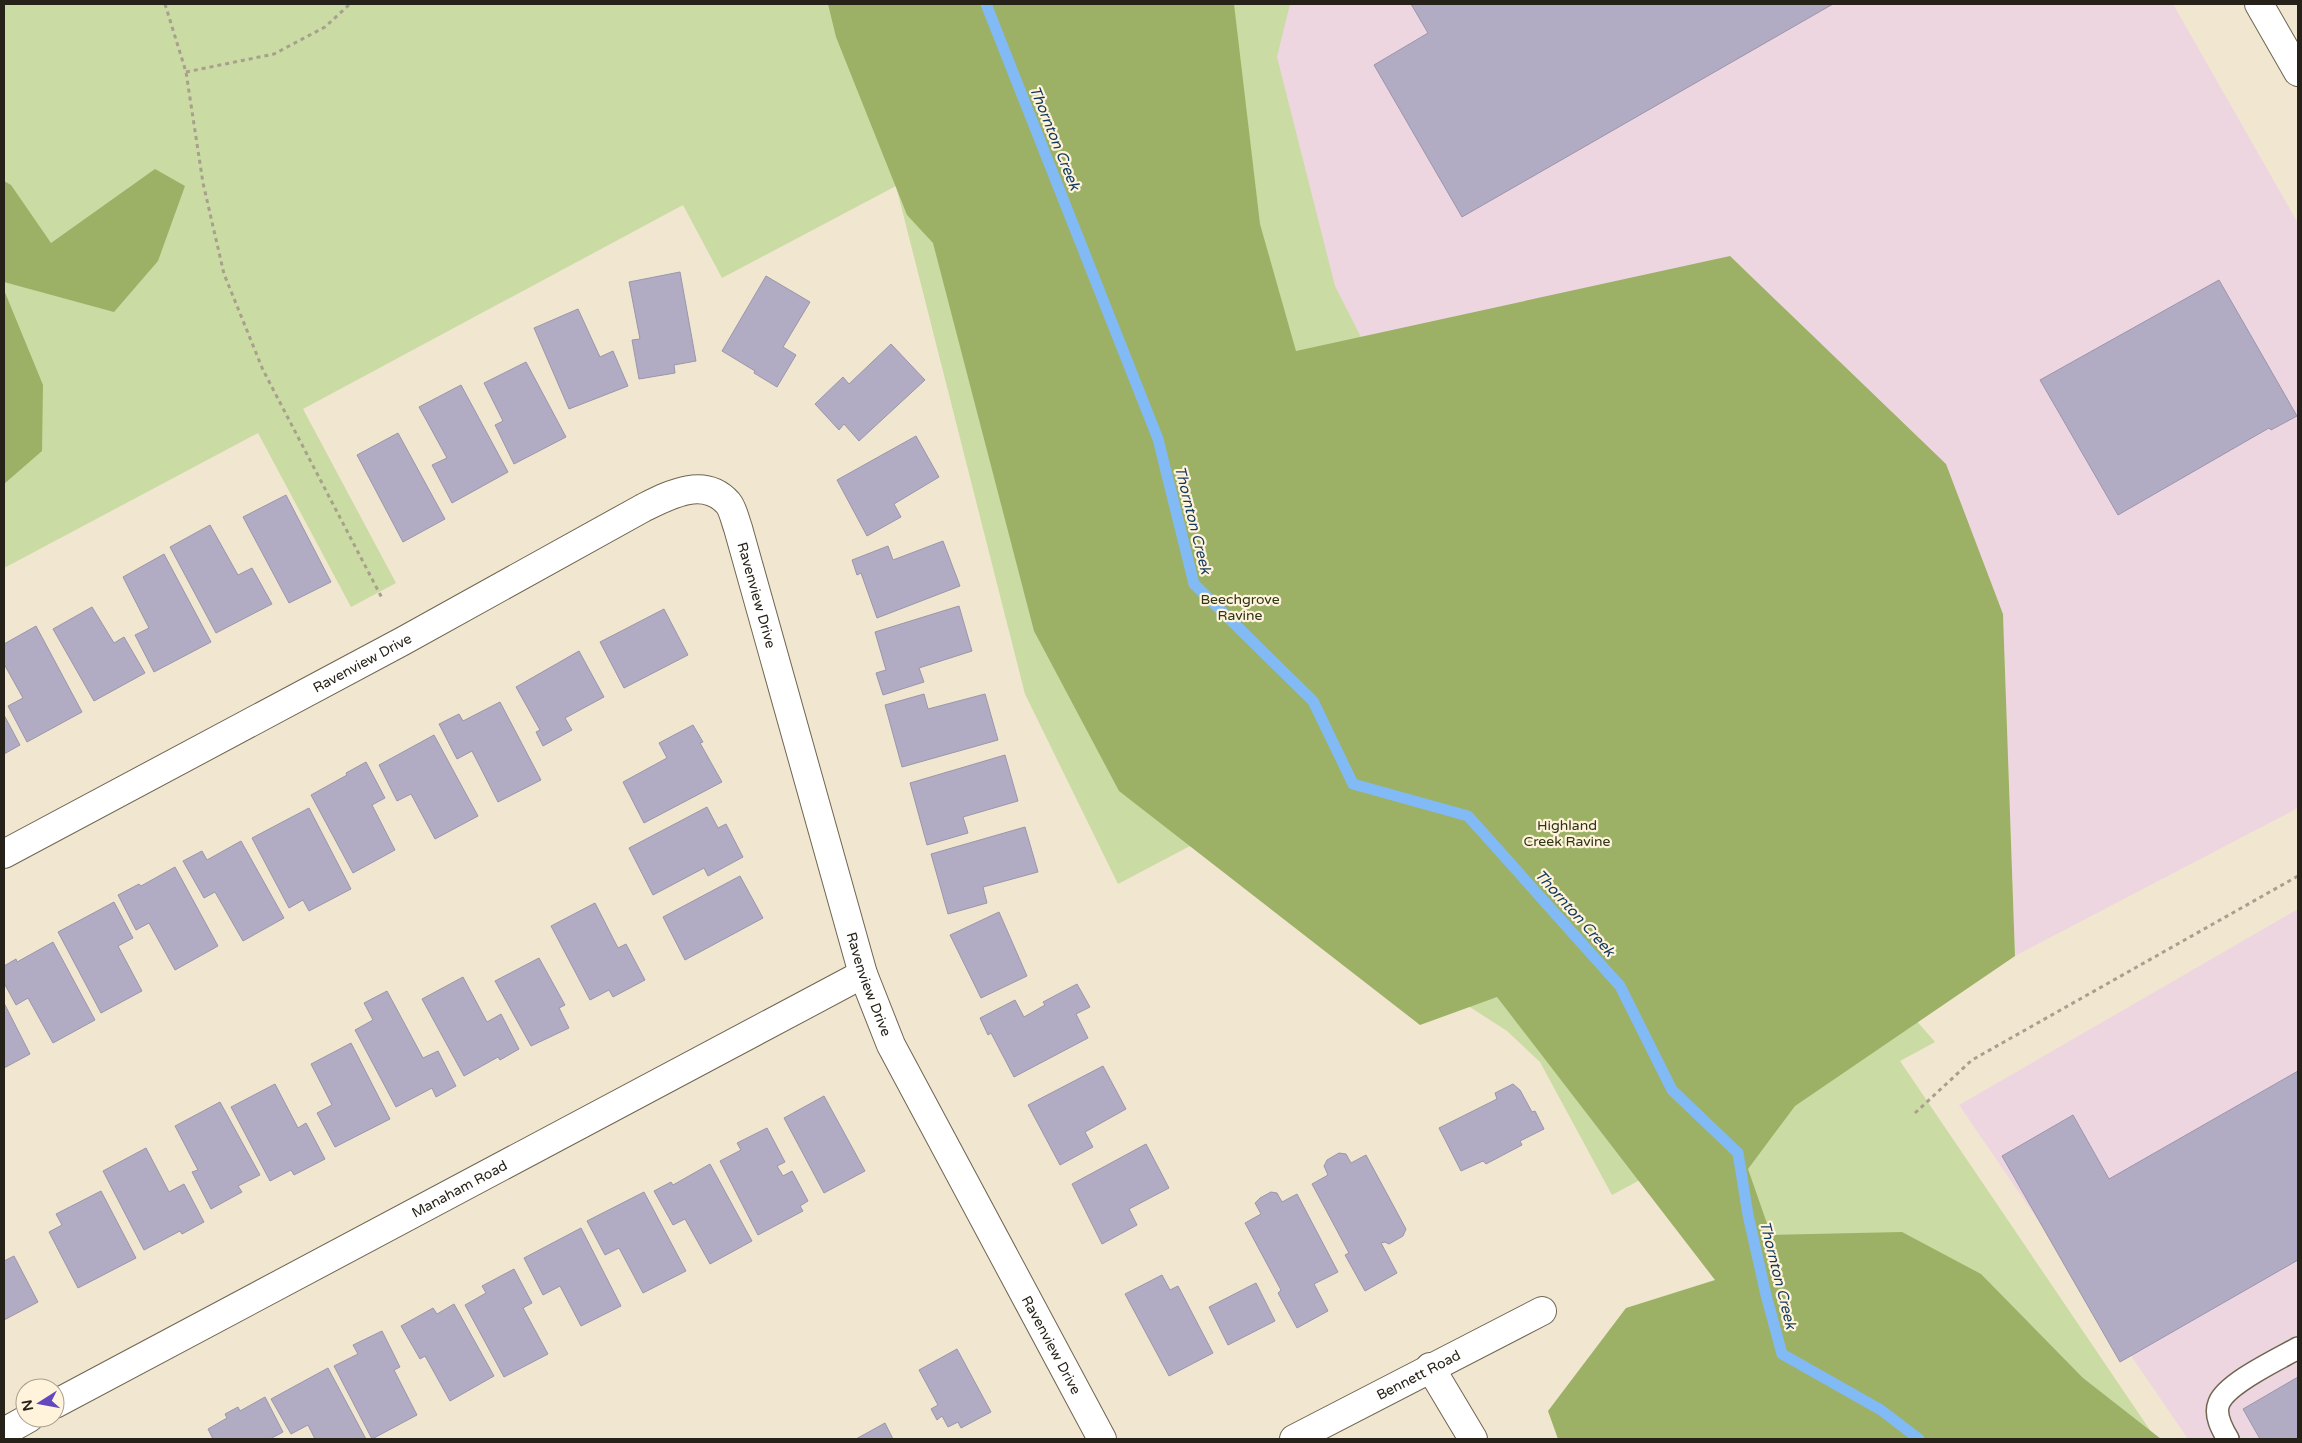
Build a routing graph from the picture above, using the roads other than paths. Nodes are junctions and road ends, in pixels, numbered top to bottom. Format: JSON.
{"nodes":[{"id":1,"x":2259,"y":4,"type":"edge"},
{"id":2,"x":2298,"y":72,"type":"edge"},
{"id":3,"x":4,"y":854,"type":"edge"},
{"id":4,"x":863,"y":974,"type":"junction"},
{"id":5,"x":1542,"y":1311,"type":"dead end"},
{"id":6,"x":2298,"y":1348,"type":"edge"},
{"id":7,"x":1430,"y":1367,"type":"junction"},
{"id":8,"x":65,"y":1399,"type":"edge"},
{"id":9,"x":15,"y":1426,"type":"edge"},
{"id":10,"x":4,"y":1432,"type":"edge"},
{"id":11,"x":1102,"y":1439,"type":"edge"},
{"id":12,"x":1294,"y":1439,"type":"edge"},
{"id":13,"x":1473,"y":1439,"type":"edge"},
{"id":14,"x":2228,"y":1439,"type":"edge"}],
"edges":[{"from":1,"to":2,"type":"street"},
{"from":3,"to":4,"type":"street","name":"Ravenview Drive"},
{"from":4,"to":8,"type":"street","name":"Manaham Road"},
{"from":4,"to":11,"type":"street","name":"Ravenview Drive"},
{"from":5,"to":7,"type":"street","name":"Bennett Road"},
{"from":6,"to":14,"type":"lane"},
{"from":7,"to":12,"type":"street","name":"Bennett Road"},
{"from":7,"to":13,"type":"street"},
{"from":9,"to":10,"type":"street"}]}
